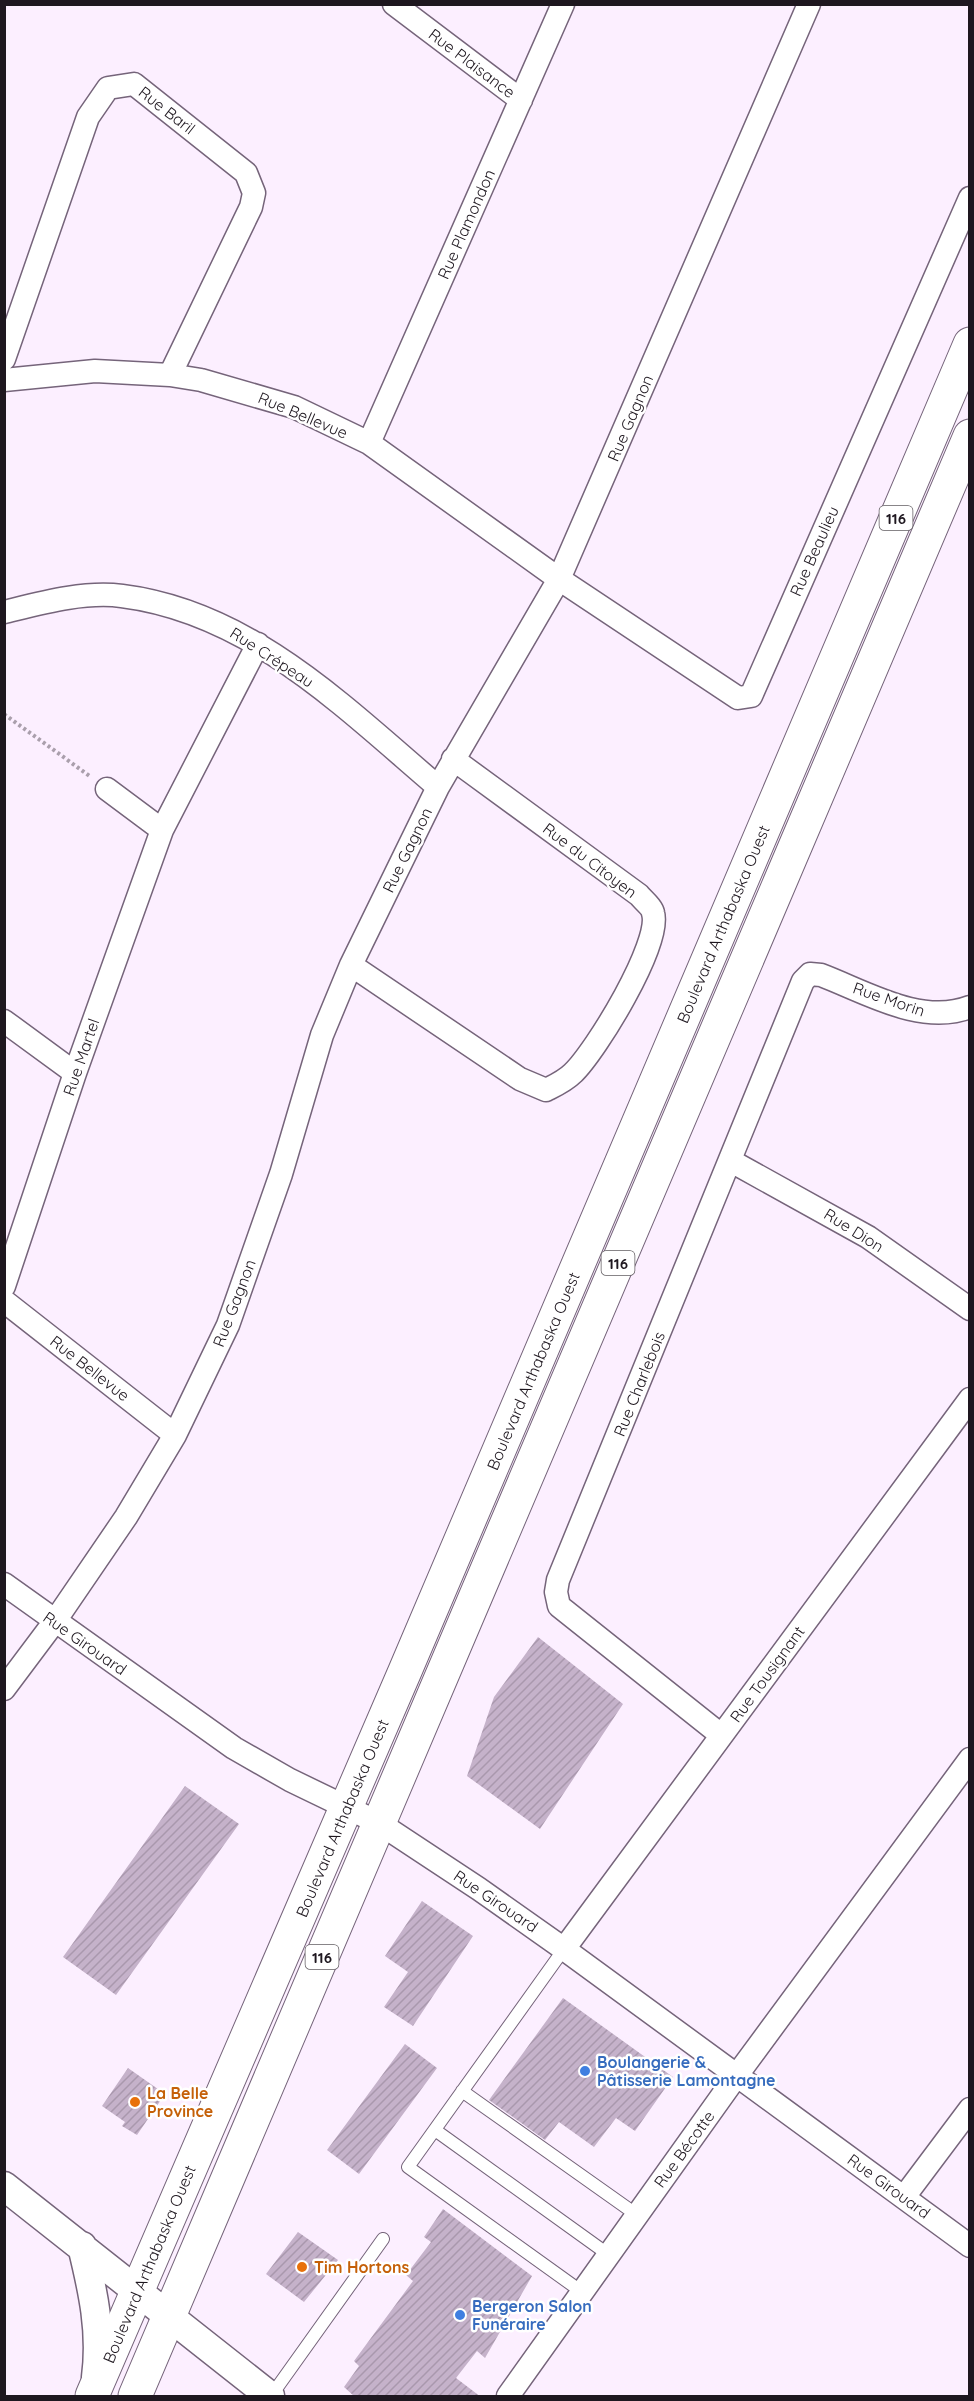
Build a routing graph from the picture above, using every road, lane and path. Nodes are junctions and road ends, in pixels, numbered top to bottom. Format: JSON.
{"nodes":[{"id":1,"x":394,"y":4,"type":"edge"},
{"id":2,"x":563,"y":4,"type":"edge"},
{"id":3,"x":809,"y":4,"type":"edge"},
{"id":4,"x":521,"y":100,"type":"junction"},
{"id":5,"x":969,"y":198,"type":"edge"},
{"id":6,"x":969,"y":345,"type":"edge"},
{"id":7,"x":4,"y":359,"type":"edge"},
{"id":8,"x":170,"y":375,"type":"junction"},
{"id":9,"x":4,"y":380,"type":"edge"},
{"id":10,"x":969,"y":436,"type":"edge"},
{"id":11,"x":369,"y":443,"type":"junction"},
{"id":12,"x":559,"y":579,"type":"junction"},
{"id":13,"x":4,"y":612,"type":"edge"},
{"id":14,"x":258,"y":644,"type":"junction"},
{"id":15,"x":4,"y":714,"type":"edge"},
{"id":16,"x":453,"y":759,"type":"junction"},
{"id":17,"x":438,"y":787,"type":"junction"},
{"id":18,"x":107,"y":789,"type":"joint"},
{"id":19,"x":162,"y":830,"type":"junction"},
{"id":20,"x":351,"y":965,"type":"junction"},
{"id":21,"x":810,"y":974,"type":"joint"},
{"id":22,"x":969,"y":1007,"type":"edge"},
{"id":23,"x":4,"y":1021,"type":"edge"},
{"id":24,"x":75,"y":1073,"type":"junction"},
{"id":25,"x":731,"y":1161,"type":"junction"},
{"id":26,"x":4,"y":1286,"type":"edge"},
{"id":27,"x":4,"y":1301,"type":"edge"},
{"id":28,"x":969,"y":1310,"type":"edge"},
{"id":29,"x":969,"y":1400,"type":"edge"},
{"id":30,"x":175,"y":1435,"type":"junction"},
{"id":31,"x":4,"y":1584,"type":"edge"},
{"id":32,"x":55,"y":1622,"type":"junction"},
{"id":33,"x":4,"y":1689,"type":"edge"},
{"id":34,"x":721,"y":1735,"type":"junction"},
{"id":35,"x":969,"y":1759,"type":"edge"},
{"id":36,"x":347,"y":1805,"type":"junction"},
{"id":37,"x":380,"y":1823,"type":"junction"},
{"id":38,"x":564,"y":1949,"type":"junction"},
{"id":39,"x":737,"y":2075,"type":"junction"},
{"id":40,"x":462,"y":2091,"type":"junction"},
{"id":41,"x":969,"y":2109,"type":"edge"},
{"id":42,"x":435,"y":2130,"type":"junction"},
{"id":43,"x":4,"y":2186,"type":"edge"},
{"id":44,"x":904,"y":2197,"type":"junction"},
{"id":45,"x":637,"y":2215,"type":"junction"},
{"id":46,"x":383,"y":2239,"type":"dead end"},
{"id":47,"x":82,"y":2246,"type":"junction"},
{"id":48,"x":969,"y":2246,"type":"edge"},
{"id":49,"x":609,"y":2255,"type":"junction"},
{"id":50,"x":137,"y":2289,"type":"junction"},
{"id":51,"x":582,"y":2292,"type":"junction"},
{"id":52,"x":168,"y":2315,"type":"junction"},
{"id":53,"x":93,"y":2396,"type":"edge"},
{"id":54,"x":135,"y":2397,"type":"edge"},
{"id":55,"x":271,"y":2397,"type":"edge"},
{"id":56,"x":507,"y":2397,"type":"edge"}],
"edges":[{"from":1,"to":4,"type":"street","name":"Rue Plaisance"},
{"from":2,"to":4,"type":"street","name":"Rue Plamondon"},
{"from":3,"to":12,"type":"street","name":"Rue Gagnon"},
{"from":4,"to":11,"type":"street","name":"Rue Plamondon"},
{"from":5,"to":12,"type":"street","name":"Rue Beaulieu"},
{"from":6,"to":36,"type":"main road","name":"Boulevard Arthabaska Ouest","number":"116"},
{"from":7,"to":8,"type":"street","name":"Rue Baril"},
{"from":8,"to":9,"type":"street","name":"Rue Bellevue"},
{"from":8,"to":11,"type":"street","name":"Rue Bellevue"},
{"from":10,"to":37,"type":"main road","number":"116"},
{"from":11,"to":12,"type":"street","name":"Rue Bellevue"},
{"from":12,"to":16,"type":"street","name":"Rue Gagnon"},
{"from":13,"to":14,"type":"street","name":"Rue Crépeau"},
{"from":14,"to":17,"type":"street","name":"Rue Crépeau"},
{"from":14,"to":19,"type":"street","name":"Rue Martel"},
{"from":15,"to":18,"type":"path"},
{"from":16,"to":17,"type":"street","name":"Rue Gagnon"},
{"from":16,"to":20,"type":"street","name":"Rue du Citoyen"},
{"from":17,"to":20,"type":"street","name":"Rue Gagnon"},
{"from":18,"to":19,"type":"street"},
{"from":19,"to":24,"type":"street","name":"Rue Martel"},
{"from":20,"to":30,"type":"street","name":"Rue Gagnon"},
{"from":21,"to":22,"type":"street","name":"Rue Morin"},
{"from":21,"to":25,"type":"street","name":"Rue Charlebois"},
{"from":23,"to":24,"type":"street"},
{"from":24,"to":26,"type":"street","name":"Rue Martel"},
{"from":25,"to":28,"type":"street","name":"Rue Dion"},
{"from":25,"to":34,"type":"street","name":"Rue Charlebois"},
{"from":27,"to":30,"type":"street","name":"Rue Bellevue"},
{"from":29,"to":34,"type":"street","name":"Rue Tousignant"},
{"from":30,"to":32,"type":"street","name":"Rue Gagnon"},
{"from":31,"to":32,"type":"street","name":"Rue Girouard"},
{"from":32,"to":33,"type":"street","name":"Rue Gagnon"},
{"from":32,"to":36,"type":"street","name":"Rue Girouard"},
{"from":34,"to":38,"type":"street","name":"Rue Tousignant"},
{"from":35,"to":39,"type":"street","name":"Rue Bécotte"},
{"from":36,"to":37,"type":"street","name":"Rue Girouard"},
{"from":36,"to":50,"type":"main road","name":"Boulevard Arthabaska Ouest","number":"116"},
{"from":37,"to":38,"type":"street","name":"Rue Girouard"},
{"from":37,"to":52,"type":"main road","number":"116"},
{"from":38,"to":39,"type":"street","name":"Rue Girouard"},
{"from":38,"to":40,"type":"lane"},
{"from":39,"to":44,"type":"street","name":"Rue Girouard"},
{"from":39,"to":45,"type":"street","name":"Rue Bécotte"},
{"from":40,"to":42,"type":"lane"},
{"from":40,"to":45,"type":"lane"},
{"from":41,"to":44,"type":"street"},
{"from":42,"to":49,"type":"lane"},
{"from":42,"to":51,"type":"lane"},
{"from":43,"to":47,"type":"street"},
{"from":44,"to":48,"type":"street","name":"Rue Girouard"},
{"from":45,"to":49,"type":"street","name":"Rue Bécotte"},
{"from":46,"to":55,"type":"lane"},
{"from":47,"to":50,"type":"street"},
{"from":47,"to":53,"type":"street"},
{"from":49,"to":51,"type":"street","name":"Rue Bécotte"},
{"from":50,"to":52,"type":"street"},
{"from":50,"to":53,"type":"main road","name":"Boulevard Arthabaska Ouest","number":"116"},
{"from":51,"to":56,"type":"street","name":"Rue Bécotte"},
{"from":52,"to":54,"type":"main road","number":"116"},
{"from":52,"to":55,"type":"street"}]}
